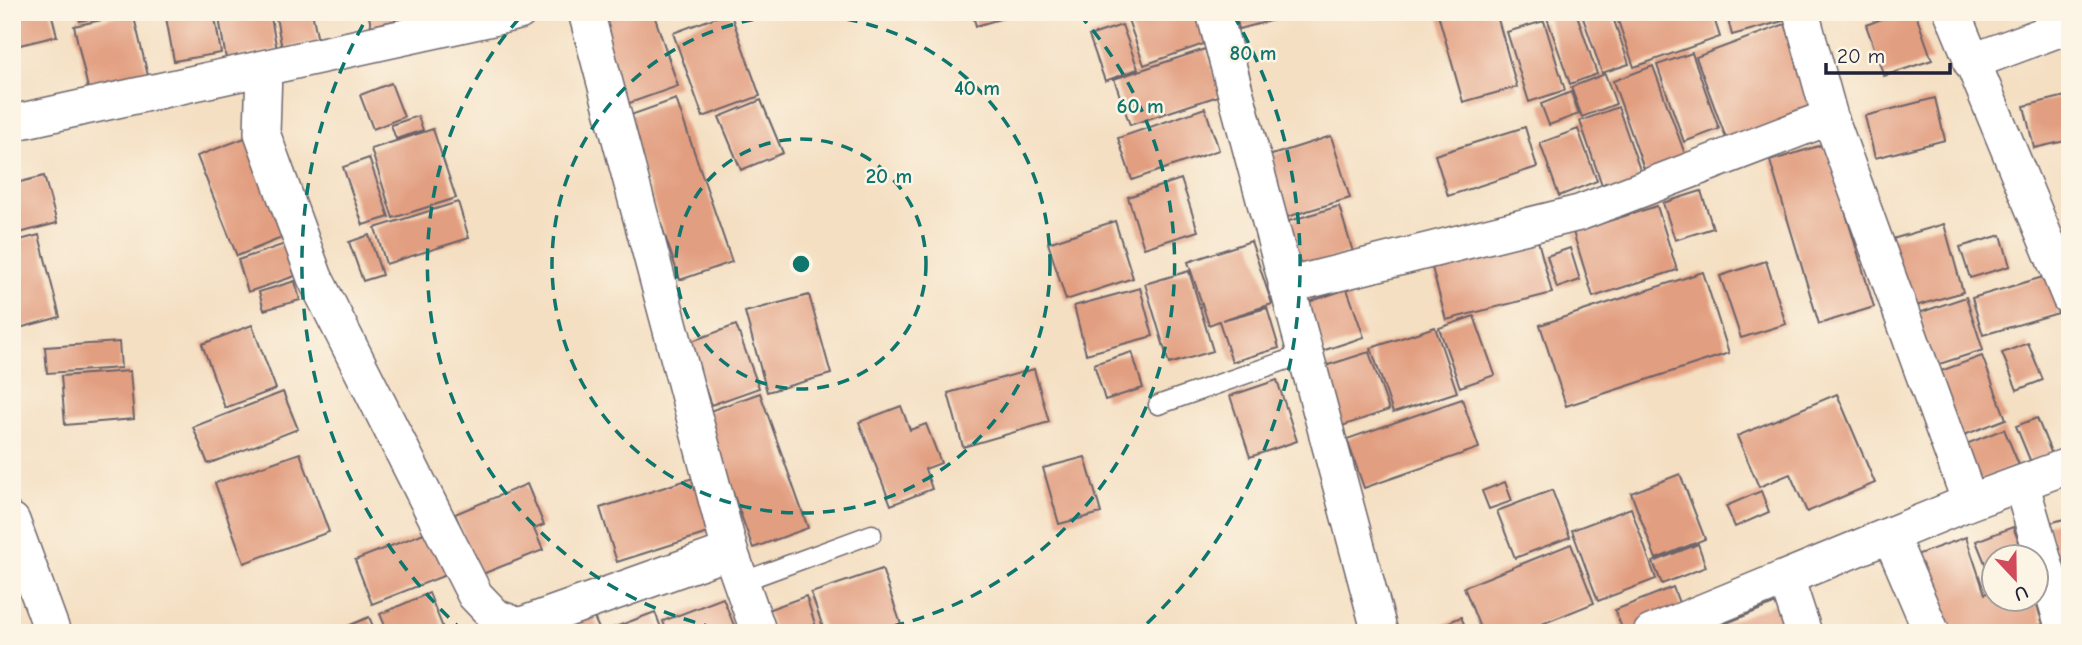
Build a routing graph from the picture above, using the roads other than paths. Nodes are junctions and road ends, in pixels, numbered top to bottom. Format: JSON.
{"nodes":[{"id":1,"x":519,"y":12,"type":"edge"},
{"id":2,"x":586,"y":12,"type":"edge"},
{"id":3,"x":1214,"y":12,"type":"edge"},
{"id":4,"x":1801,"y":12,"type":"edge"},
{"id":5,"x":1952,"y":12,"type":"edge"},
{"id":6,"x":2070,"y":25,"type":"edge"},
{"id":7,"x":1971,"y":62,"type":"junction"},
{"id":8,"x":264,"y":69,"type":"junction"},
{"id":9,"x":1830,"y":117,"type":"junction"},
{"id":10,"x":12,"y":123,"type":"edge"},
{"id":11,"x":1286,"y":286,"type":"junction"},
{"id":12,"x":2070,"y":298,"type":"edge"},
{"id":13,"x":1304,"y":354,"type":"junction"},
{"id":14,"x":1158,"y":405,"type":"dead end"},
{"id":15,"x":2070,"y":465,"type":"edge"},
{"id":16,"x":2021,"y":483,"type":"junction"},
{"id":17,"x":1970,"y":502,"type":"junction"},
{"id":18,"x":12,"y":521,"type":"edge"},
{"id":19,"x":872,"y":534,"type":"dead end"},
{"id":20,"x":1890,"y":534,"type":"junction"},
{"id":21,"x":735,"y":567,"type":"junction"},
{"id":22,"x":1786,"y":578,"type":"junction"},
{"id":23,"x":53,"y":633,"type":"edge"},
{"id":24,"x":759,"y":633,"type":"edge"},
{"id":25,"x":1380,"y":633,"type":"edge"},
{"id":26,"x":1651,"y":633,"type":"edge"},
{"id":27,"x":1804,"y":633,"type":"edge"},
{"id":28,"x":1932,"y":633,"type":"edge"},
{"id":29,"x":2065,"y":633,"type":"edge"}],
"edges":[{"from":1,"to":8,"type":"street"},
{"from":2,"to":21,"type":"street"},
{"from":3,"to":11,"type":"street"},
{"from":4,"to":9,"type":"street"},
{"from":5,"to":7,"type":"street"},
{"from":6,"to":7,"type":"street"},
{"from":7,"to":12,"type":"street"},
{"from":8,"to":10,"type":"street"},
{"from":8,"to":21,"type":"street"},
{"from":9,"to":11,"type":"street"},
{"from":9,"to":17,"type":"street"},
{"from":11,"to":13,"type":"street"},
{"from":13,"to":14,"type":"lane"},
{"from":13,"to":25,"type":"street"},
{"from":15,"to":16,"type":"street"},
{"from":16,"to":17,"type":"street"},
{"from":16,"to":29,"type":"street"},
{"from":17,"to":20,"type":"street"},
{"from":18,"to":23,"type":"street"},
{"from":19,"to":21,"type":"lane"},
{"from":20,"to":22,"type":"street"},
{"from":20,"to":28,"type":"street"},
{"from":21,"to":24,"type":"street"},
{"from":22,"to":26,"type":"street"},
{"from":22,"to":27,"type":"street"}]}
